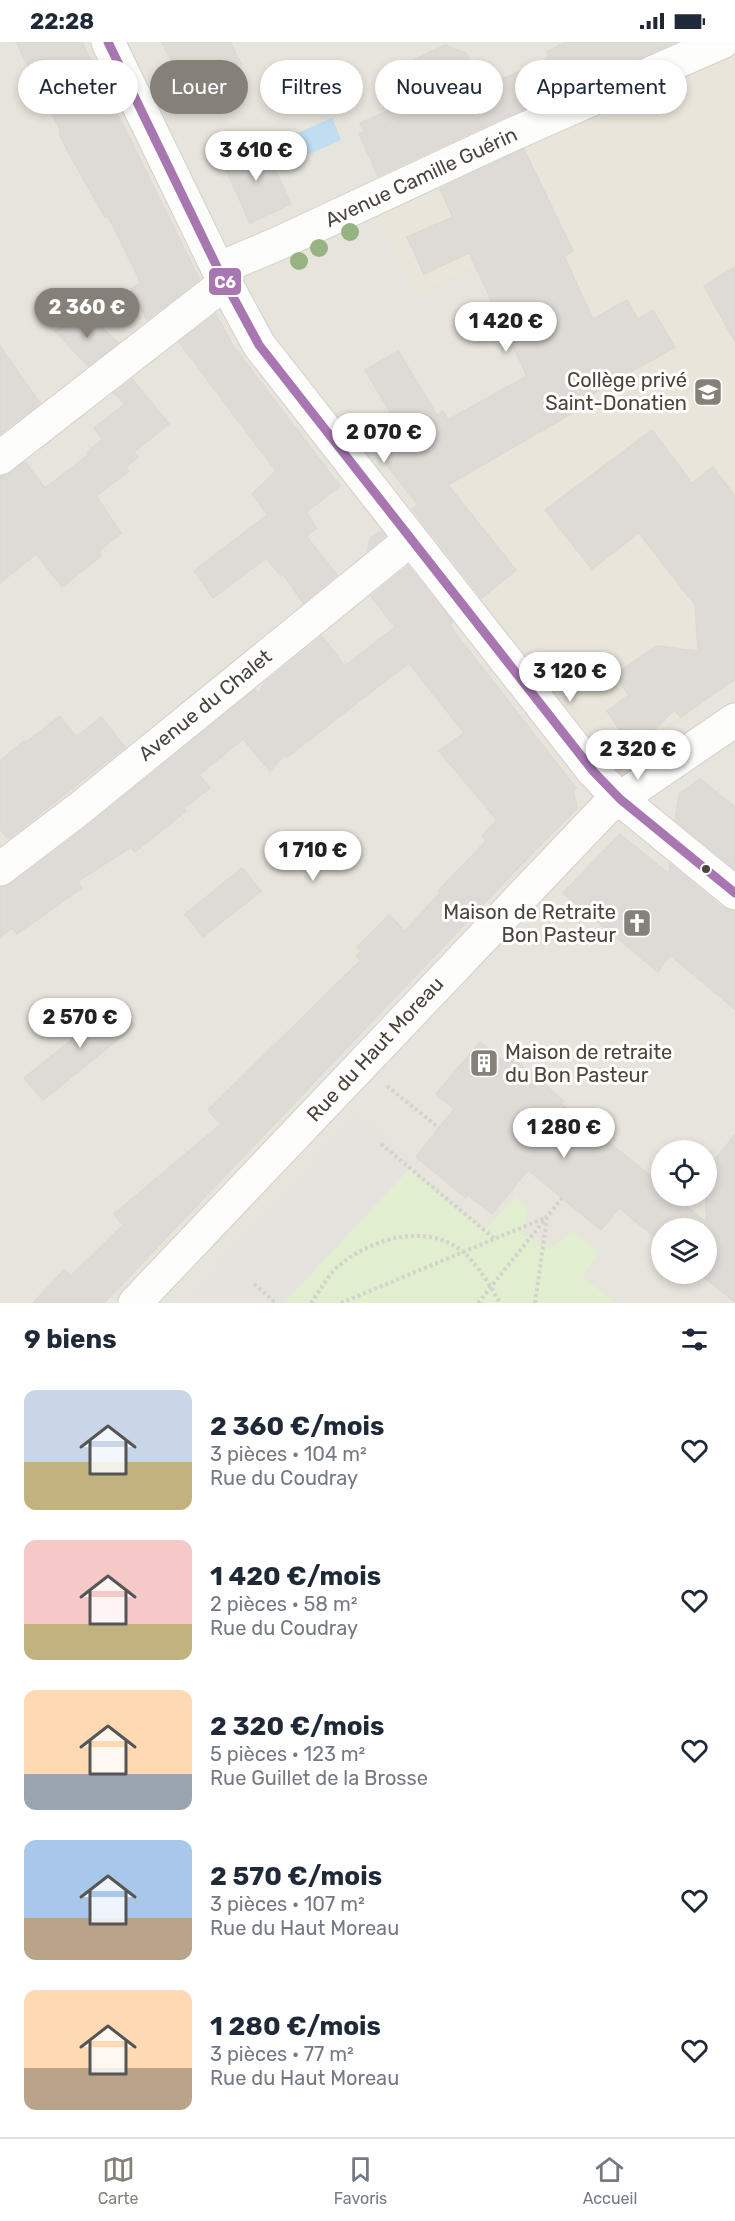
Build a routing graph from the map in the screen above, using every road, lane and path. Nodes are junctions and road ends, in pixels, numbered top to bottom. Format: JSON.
{"nodes":[{"id":1,"x":108,"y":42,"type":"edge"},
{"id":2,"x":722,"y":42,"type":"edge"},
{"id":3,"x":221,"y":276,"type":"junction"},
{"id":4,"x":0,"y":458,"type":"edge"},
{"id":5,"x":410,"y":540,"type":"junction"},
{"id":6,"x":735,"y":720,"type":"edge"},
{"id":7,"x":620,"y":799,"type":"junction"},
{"id":8,"x":0,"y":869,"type":"edge"},
{"id":9,"x":735,"y":893,"type":"edge"},
{"id":10,"x":360,"y":1065,"type":"junction"},
{"id":11,"x":439,"y":1128,"type":"dead end"},
{"id":12,"x":381,"y":1144,"type":"dead end"},
{"id":13,"x":562,"y":1198,"type":"dead end"},
{"id":14,"x":547,"y":1217,"type":"junction"},
{"id":15,"x":495,"y":1239,"type":"junction"},
{"id":16,"x":463,"y":1252,"type":"junction"},
{"id":17,"x":254,"y":1284,"type":"dead end"},
{"id":18,"x":490,"y":1288,"type":"junction"},
{"id":19,"x":135,"y":1303,"type":"edge"},
{"id":20,"x":276,"y":1303,"type":"edge"},
{"id":21,"x":311,"y":1303,"type":"edge"},
{"id":22,"x":341,"y":1303,"type":"edge"},
{"id":23,"x":478,"y":1303,"type":"edge"},
{"id":24,"x":500,"y":1303,"type":"edge"},
{"id":25,"x":535,"y":1303,"type":"edge"}],
"edges":[{"from":1,"to":3,"type":"street"},
{"from":2,"to":3,"type":"street","name":"Avenue Camille Guérin"},
{"from":3,"to":4,"type":"street","name":"Avenue Camille Guérin"},
{"from":3,"to":5,"type":"street"},
{"from":5,"to":7,"type":"street"},
{"from":5,"to":8,"type":"street","name":"Avenue du Chalet"},
{"from":6,"to":7,"type":"street","name":"Rue du Haut Moreau"},
{"from":7,"to":9,"type":"street"},
{"from":7,"to":10,"type":"street","name":"Rue du Haut Moreau"},
{"from":10,"to":11,"type":"path"},
{"from":10,"to":19,"type":"street","name":"Rue du Haut Moreau"},
{"from":12,"to":15,"type":"path"},
{"from":13,"to":14,"type":"path"},
{"from":14,"to":15,"type":"path"},
{"from":14,"to":18,"type":"path"},
{"from":14,"to":25,"type":"path"},
{"from":15,"to":16,"type":"path"},
{"from":16,"to":18,"type":"path"},
{"from":16,"to":21,"type":"path"},
{"from":16,"to":22,"type":"path"},
{"from":17,"to":20,"type":"path"},
{"from":18,"to":23,"type":"path"},
{"from":18,"to":24,"type":"path"}]}
